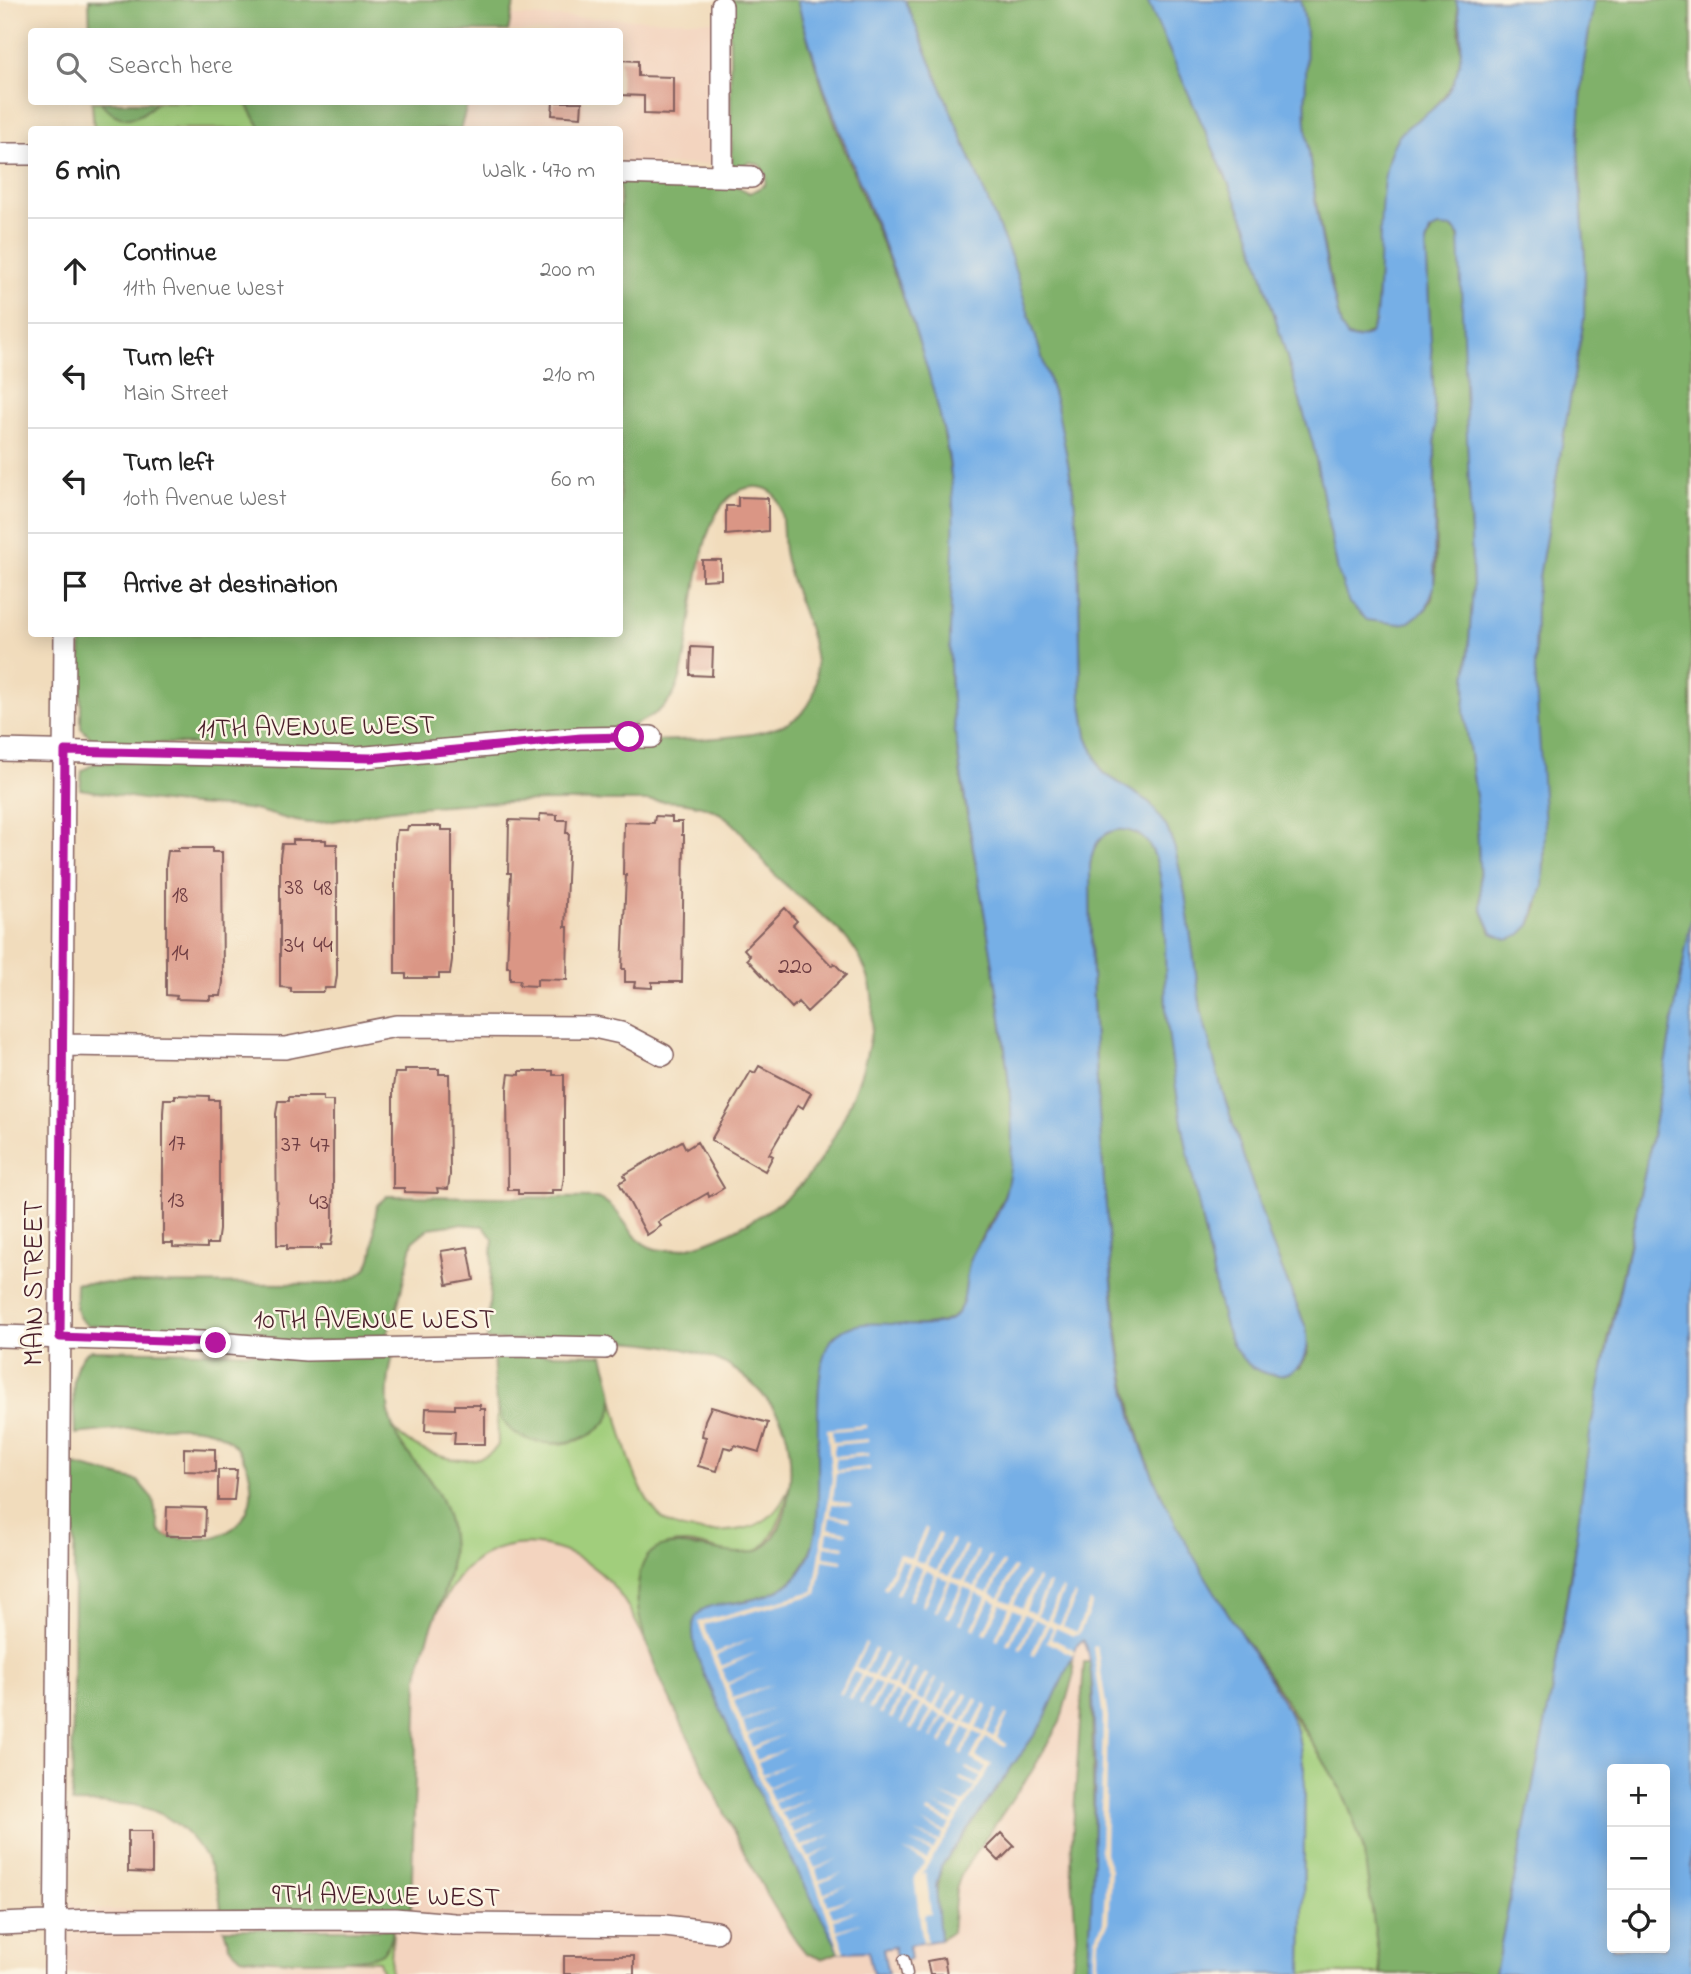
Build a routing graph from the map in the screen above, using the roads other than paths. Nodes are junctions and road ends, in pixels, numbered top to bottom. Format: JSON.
{"nodes":[{"id":1,"x":722,"y":6,"type":"dead end"},
{"id":2,"x":0,"y":154,"type":"edge"},
{"id":3,"x":28,"y":155,"type":"edge"},
{"id":4,"x":623,"y":173,"type":"edge"},
{"id":5,"x":722,"y":176,"type":"junction"},
{"id":6,"x":751,"y":177,"type":"dead end"},
{"id":7,"x":65,"y":637,"type":"edge"},
{"id":8,"x":651,"y":737,"type":"dead end"},
{"id":9,"x":0,"y":750,"type":"edge"},
{"id":10,"x":65,"y":751,"type":"junction"},
{"id":11,"x":62,"y":1045,"type":"junction"},
{"id":12,"x":663,"y":1055,"type":"dead end"},
{"id":13,"x":0,"y":1336,"type":"edge"},
{"id":14,"x":60,"y":1337,"type":"junction"},
{"id":15,"x":605,"y":1349,"type":"dead end"},
{"id":16,"x":55,"y":1923,"type":"junction"},
{"id":17,"x":0,"y":1924,"type":"edge"},
{"id":18,"x":716,"y":1933,"type":"dead end"},
{"id":19,"x":904,"y":1960,"type":"dead end"},
{"id":20,"x":55,"y":1974,"type":"edge"},
{"id":21,"x":907,"y":1974,"type":"edge"}],
"edges":[{"from":1,"to":5,"type":"street"},
{"from":2,"to":3,"type":"street"},
{"from":4,"to":5,"type":"street"},
{"from":5,"to":6,"type":"street"},
{"from":7,"to":10,"type":"street","name":"MAIN STREET"},
{"from":8,"to":10,"type":"street","name":"11TH AVENUE WEST"},
{"from":9,"to":10,"type":"street","name":"11TH AVENUE WEST"},
{"from":10,"to":11,"type":"street","name":"MAIN STREET"},
{"from":11,"to":12,"type":"street"},
{"from":11,"to":14,"type":"street","name":"MAIN STREET"},
{"from":13,"to":14,"type":"street","name":"10TH AVENUE WEST"},
{"from":14,"to":15,"type":"street","name":"10TH AVENUE WEST"},
{"from":14,"to":16,"type":"street","name":"MAIN STREET"},
{"from":16,"to":17,"type":"street","name":"9TH AVENUE WEST"},
{"from":16,"to":18,"type":"street","name":"9TH AVENUE WEST"},
{"from":16,"to":20,"type":"street","name":"MAIN STREET"},
{"from":19,"to":21,"type":"lane"}]}
